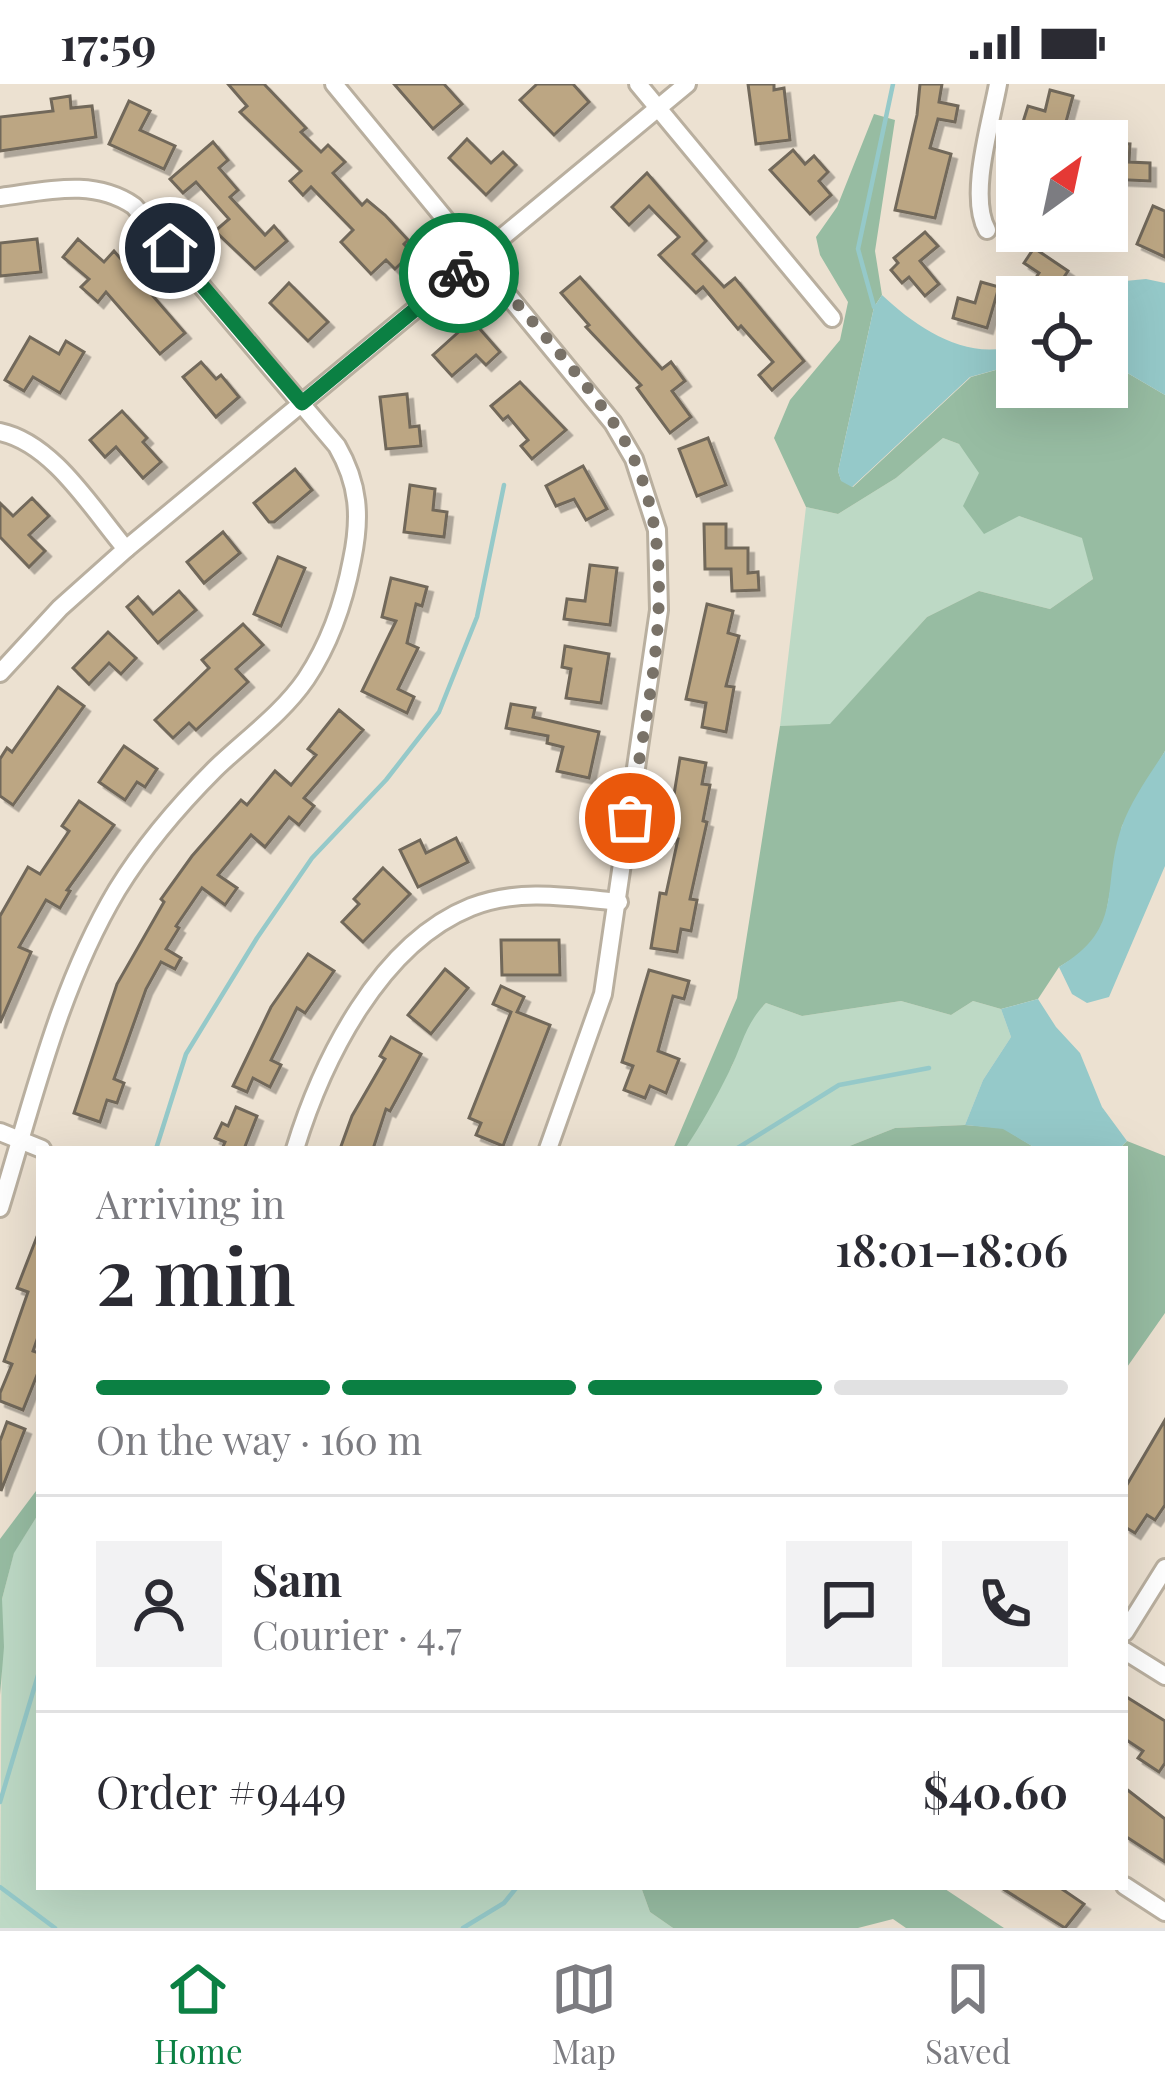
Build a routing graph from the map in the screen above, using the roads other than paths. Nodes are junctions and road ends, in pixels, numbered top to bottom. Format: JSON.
{"nodes":[{"id":1,"x":334,"y":84,"type":"edge"},
{"id":2,"x":638,"y":84,"type":"edge"},
{"id":3,"x":686,"y":84,"type":"edge"},
{"id":4,"x":998,"y":84,"type":"edge"},
{"id":5,"x":658,"y":108,"type":"junction"},
{"id":6,"x":0,"y":197,"type":"edge"},
{"id":7,"x":987,"y":230,"type":"dead end"},
{"id":8,"x":478,"y":258,"type":"junction"},
{"id":9,"x":832,"y":318,"type":"dead end"},
{"id":10,"x":302,"y":403,"type":"junction"},
{"id":11,"x":0,"y":432,"type":"edge"},
{"id":12,"x":126,"y":549,"type":"junction"},
{"id":13,"x":0,"y":674,"type":"edge"},
{"id":14,"x":619,"y":902,"type":"junction"},
{"id":15,"x":0,"y":1132,"type":"edge"},
{"id":16,"x":20,"y":1142,"type":"junction"},
{"id":17,"x":296,"y":1146,"type":"edge"},
{"id":18,"x":549,"y":1146,"type":"edge"},
{"id":19,"x":36,"y":1147,"type":"edge"},
{"id":20,"x":0,"y":1208,"type":"edge"},
{"id":21,"x":1165,"y":1568,"type":"edge"},
{"id":22,"x":1128,"y":1627,"type":"edge"},
{"id":23,"x":1128,"y":1653,"type":"edge"},
{"id":24,"x":1165,"y":1676,"type":"edge"},
{"id":25,"x":1128,"y":1888,"type":"edge"},
{"id":26,"x":1165,"y":1912,"type":"edge"}],
"edges":[{"from":1,"to":8,"type":"street"},
{"from":2,"to":5,"type":"street"},
{"from":3,"to":5,"type":"street"},
{"from":4,"to":7,"type":"street"},
{"from":5,"to":8,"type":"street"},
{"from":5,"to":9,"type":"street"},
{"from":6,"to":10,"type":"street"},
{"from":8,"to":10,"type":"street"},
{"from":8,"to":14,"type":"street"},
{"from":10,"to":12,"type":"street"},
{"from":10,"to":16,"type":"street"},
{"from":11,"to":12,"type":"street"},
{"from":12,"to":13,"type":"street"},
{"from":14,"to":17,"type":"street"},
{"from":14,"to":18,"type":"street"},
{"from":15,"to":16,"type":"street"},
{"from":16,"to":19,"type":"street"},
{"from":16,"to":20,"type":"street"},
{"from":21,"to":22,"type":"street"},
{"from":23,"to":24,"type":"street"},
{"from":25,"to":26,"type":"street"}]}
